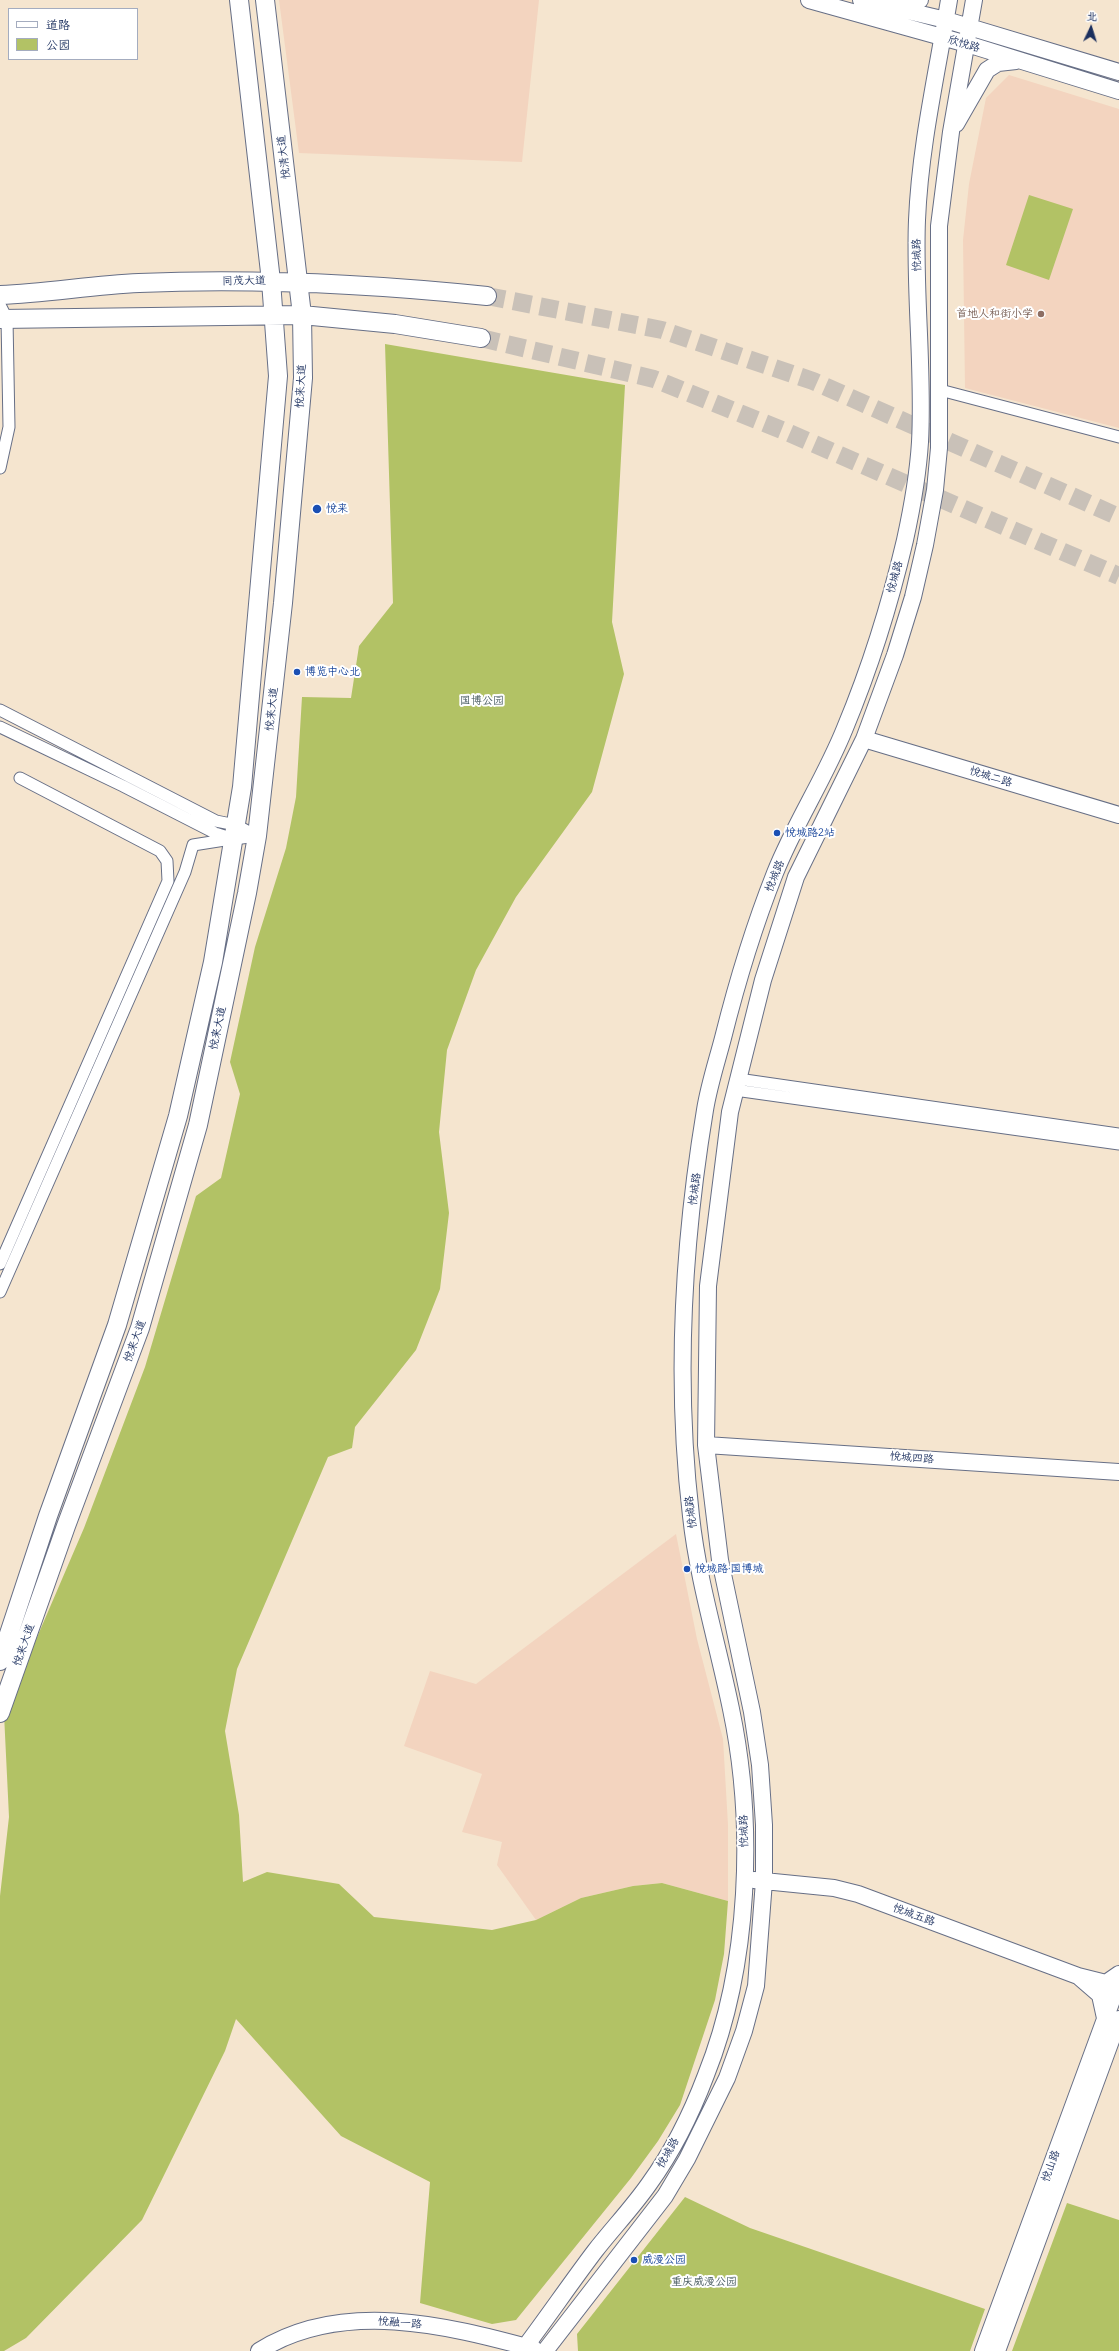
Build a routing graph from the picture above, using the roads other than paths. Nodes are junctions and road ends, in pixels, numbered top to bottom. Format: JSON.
{"nodes":[{"id":1,"x":239,"y":0,"type":"edge"},
{"id":2,"x":265,"y":0,"type":"edge"},
{"id":3,"x":809,"y":0,"type":"edge"},
{"id":4,"x":862,"y":0,"type":"edge"},
{"id":5,"x":920,"y":0,"type":"edge"},
{"id":6,"x":949,"y":0,"type":"edge"},
{"id":7,"x":974,"y":0,"type":"edge"},
{"id":8,"x":946,"y":20,"type":"junction"},
{"id":9,"x":970,"y":27,"type":"junction"},
{"id":10,"x":943,"y":37,"type":"junction"},
{"id":11,"x":967,"y":44,"type":"junction"},
{"id":12,"x":1019,"y":61,"type":"junction"},
{"id":13,"x":1119,"y":72,"type":"edge"},
{"id":14,"x":1119,"y":91,"type":"edge"},
{"id":15,"x":951,"y":132,"type":"junction"},
{"id":16,"x":271,"y":281,"type":"junction"},
{"id":17,"x":298,"y":282,"type":"junction"},
{"id":18,"x":0,"y":295,"type":"edge"},
{"id":19,"x":487,"y":296,"type":"tunnel mouth"},
{"id":20,"x":2,"y":314,"type":"edge"},
{"id":21,"x":274,"y":314,"type":"junction"},
{"id":22,"x":302,"y":315,"type":"junction"},
{"id":23,"x":481,"y":338,"type":"tunnel mouth"},
{"id":24,"x":940,"y":390,"type":"junction"},
{"id":25,"x":1119,"y":437,"type":"edge"},
{"id":26,"x":0,"y":468,"type":"edge"},
{"id":27,"x":0,"y":710,"type":"edge"},
{"id":28,"x":0,"y":727,"type":"edge"},
{"id":29,"x":864,"y":739,"type":"junction"},
{"id":30,"x":20,"y":778,"type":"dead end"},
{"id":31,"x":1119,"y":815,"type":"edge"},
{"id":32,"x":235,"y":832,"type":"junction"},
{"id":33,"x":257,"y":836,"type":"junction"},
{"id":34,"x":737,"y":1085,"type":"junction"},
{"id":35,"x":1119,"y":1134,"type":"edge"},
{"id":36,"x":1119,"y":1144,"type":"edge"},
{"id":37,"x":0,"y":1264,"type":"edge"},
{"id":38,"x":0,"y":1292,"type":"edge"},
{"id":39,"x":706,"y":1445,"type":"junction"},
{"id":40,"x":1119,"y":1472,"type":"edge"},
{"id":41,"x":0,"y":1661,"type":"edge"},
{"id":42,"x":0,"y":1712,"type":"edge"},
{"id":43,"x":744,"y":1880,"type":"junction"},
{"id":44,"x":764,"y":1881,"type":"junction"},
{"id":45,"x":1119,"y":1974,"type":"edge"},
{"id":46,"x":1078,"y":1976,"type":"junction"},
{"id":47,"x":1119,"y":1981,"type":"edge"},
{"id":48,"x":1112,"y":2019,"type":"edge"},
{"id":49,"x":524,"y":2349,"type":"edge"},
{"id":50,"x":259,"y":2351,"type":"edge"},
{"id":51,"x":544,"y":2351,"type":"edge"},
{"id":52,"x":983,"y":2351,"type":"edge"},
{"id":53,"x":997,"y":2351,"type":"edge"}],
"edges":[{"from":1,"to":16,"type":"main road"},
{"from":2,"to":17,"type":"main road","name":"悦清大道"},
{"from":3,"to":10,"type":"main road","name":"欣悦路"},
{"from":4,"to":5,"type":"main road"},
{"from":4,"to":8,"type":"main road","name":"欣悦路"},
{"from":6,"to":8,"type":"main road","name":"悦城路"},
{"from":7,"to":9,"type":"main road","name":"悦城路"},
{"from":8,"to":9,"type":"main road","name":"欣悦路"},
{"from":8,"to":10,"type":"main road","name":"悦城路"},
{"from":9,"to":11,"type":"main road","name":"悦城路"},
{"from":9,"to":13,"type":"main road","name":"欣悦路"},
{"from":10,"to":11,"type":"main road","name":"欣悦路"},
{"from":10,"to":43,"type":"main road","name":"悦城路"},
{"from":11,"to":12,"type":"main road","name":"欣悦路"},
{"from":11,"to":15,"type":"main road","name":"悦城路"},
{"from":12,"to":14,"type":"main road","name":"欣悦路"},
{"from":12,"to":15,"type":"main road"},
{"from":15,"to":24,"type":"main road","name":"悦城路"},
{"from":16,"to":17,"type":"main road","name":"同茂大道"},
{"from":16,"to":18,"type":"main road","name":"同茂大道"},
{"from":16,"to":21,"type":"main road"},
{"from":17,"to":19,"type":"main road","name":"同茂大道"},
{"from":17,"to":22,"type":"main road","name":"悦清大道"},
{"from":20,"to":21,"type":"main road"},
{"from":20,"to":26,"type":"street"},
{"from":21,"to":22,"type":"main road"},
{"from":21,"to":32,"type":"main road","name":"悦来大道"},
{"from":22,"to":23,"type":"main road"},
{"from":22,"to":33,"type":"main road","name":"悦来大道"},
{"from":24,"to":25,"type":"street"},
{"from":24,"to":29,"type":"main road","name":"悦城路"},
{"from":27,"to":32,"type":"street"},
{"from":28,"to":32,"type":"street"},
{"from":29,"to":31,"type":"main road","name":"悦城二路"},
{"from":29,"to":34,"type":"main road","name":"悦城路"},
{"from":30,"to":37,"type":"street"},
{"from":32,"to":33,"type":"street"},
{"from":32,"to":38,"type":"street"},
{"from":32,"to":41,"type":"main road","name":"悦来大道"},
{"from":33,"to":42,"type":"main road","name":"悦来大道"},
{"from":34,"to":35,"type":"street"},
{"from":34,"to":36,"type":"street"},
{"from":34,"to":39,"type":"main road","name":"悦城路"},
{"from":39,"to":40,"type":"main road","name":"悦城四路"},
{"from":39,"to":44,"type":"main road","name":"悦城路"},
{"from":43,"to":44,"type":"main road","name":"悦城五路"},
{"from":43,"to":49,"type":"main road","name":"悦城路"},
{"from":44,"to":46,"type":"main road","name":"悦城五路"},
{"from":44,"to":51,"type":"main road","name":"悦城路"},
{"from":45,"to":46,"type":"main road"},
{"from":46,"to":48,"type":"main road"},
{"from":47,"to":48,"type":"main road","name":"悦山路"},
{"from":48,"to":52,"type":"main road","name":"悦山路"},
{"from":48,"to":53,"type":"main road","name":"悦山路"},
{"from":49,"to":50,"type":"main road","name":"悦融一路"},
{"from":49,"to":51,"type":"main road","name":"悦融一路"}]}
